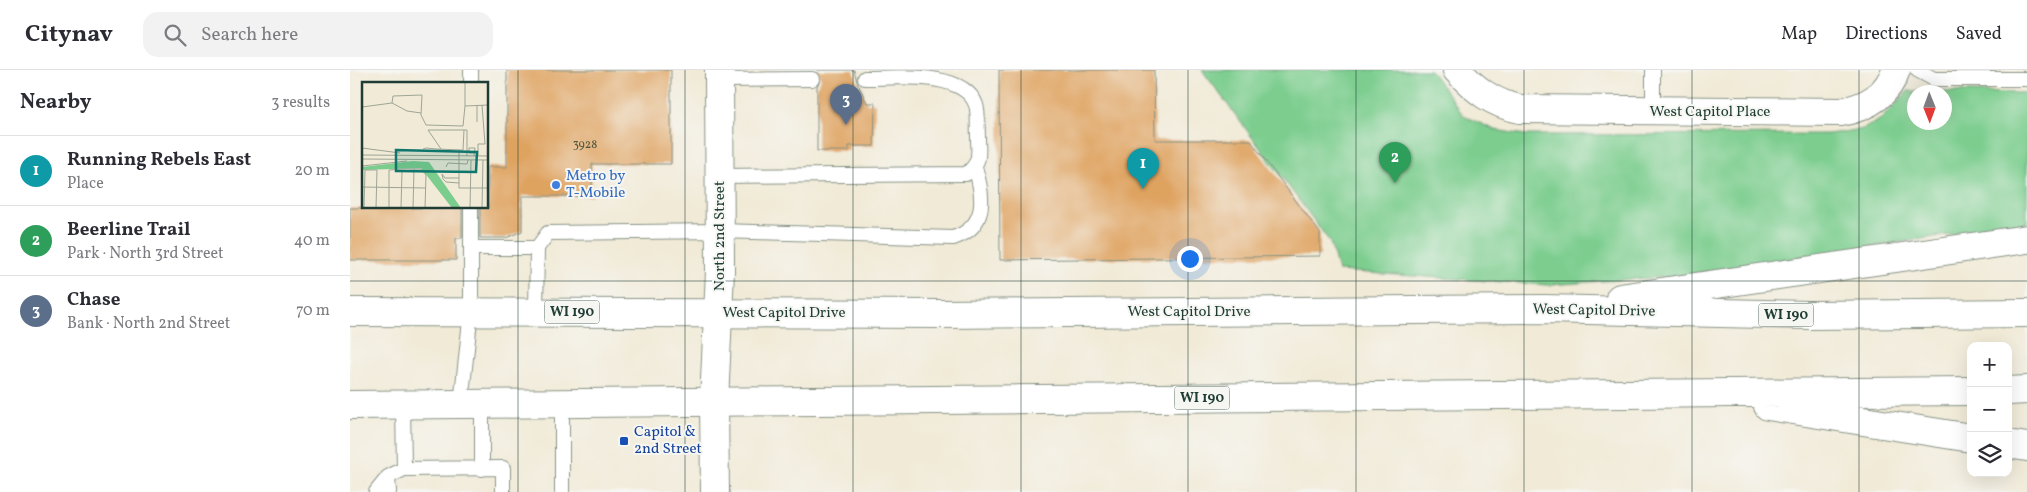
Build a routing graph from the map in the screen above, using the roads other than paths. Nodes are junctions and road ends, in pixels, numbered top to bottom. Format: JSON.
{"nodes":[{"id":1,"x":1457,"y":70,"type":"edge"},
{"id":2,"x":1653,"y":70,"type":"edge"},
{"id":3,"x":1896,"y":70,"type":"edge"},
{"id":4,"x":1917,"y":70,"type":"edge"},
{"id":5,"x":719,"y":75,"type":"edge"},
{"id":6,"x":812,"y":78,"type":"dead end"},
{"id":7,"x":865,"y":78,"type":"dead end"},
{"id":8,"x":2027,"y":80,"type":"edge"},
{"id":9,"x":1653,"y":111,"type":"junction"},
{"id":10,"x":975,"y":167,"type":"junction"},
{"id":11,"x":720,"y":176,"type":"junction"},
{"id":12,"x":471,"y":209,"type":"edge"},
{"id":13,"x":720,"y":231,"type":"junction"},
{"id":14,"x":2027,"y":239,"type":"edge"},
{"id":15,"x":471,"y":248,"type":"junction"},
{"id":16,"x":537,"y":248,"type":"junction"},
{"id":17,"x":1544,"y":309,"type":"junction"},
{"id":18,"x":471,"y":311,"type":"junction"},
{"id":19,"x":350,"y":312,"type":"edge"},
{"id":20,"x":536,"y":312,"type":"junction"},
{"id":21,"x":720,"y":313,"type":"junction"},
{"id":22,"x":2027,"y":314,"type":"edge"},
{"id":23,"x":2027,"y":390,"type":"edge"},
{"id":24,"x":1967,"y":391,"type":"edge"},
{"id":25,"x":2012,"y":391,"type":"edge"},
{"id":26,"x":1690,"y":394,"type":"junction"},
{"id":27,"x":714,"y":402,"type":"junction"},
{"id":28,"x":562,"y":403,"type":"junction"},
{"id":29,"x":472,"y":404,"type":"junction"},
{"id":30,"x":350,"y":405,"type":"edge"},
{"id":31,"x":402,"y":405,"type":"junction"},
{"id":32,"x":1967,"y":437,"type":"edge"},
{"id":33,"x":2012,"y":445,"type":"edge"},
{"id":34,"x":2027,"y":447,"type":"edge"},
{"id":35,"x":404,"y":469,"type":"junction"},
{"id":36,"x":482,"y":469,"type":"junction"},
{"id":37,"x":388,"y":477,"type":"junction"},
{"id":38,"x":376,"y":492,"type":"edge"},
{"id":39,"x":389,"y":492,"type":"edge"},
{"id":40,"x":503,"y":492,"type":"edge"},
{"id":41,"x":562,"y":492,"type":"edge"},
{"id":42,"x":715,"y":492,"type":"edge"}],
"edges":[{"from":1,"to":9,"type":"main road","name":"West Capitol Place"},
{"from":2,"to":9,"type":"lane"},
{"from":3,"to":9,"type":"main road","name":"West Capitol Place"},
{"from":4,"to":8,"type":"lane"},
{"from":5,"to":6,"type":"lane"},
{"from":5,"to":11,"type":"main road","name":"North 2nd Street"},
{"from":7,"to":10,"type":"lane"},
{"from":10,"to":11,"type":"lane"},
{"from":10,"to":13,"type":"lane"},
{"from":11,"to":13,"type":"main road","name":"North 2nd Street"},
{"from":12,"to":15,"type":"lane"},
{"from":13,"to":16,"type":"lane"},
{"from":13,"to":21,"type":"main road","name":"North 2nd Street"},
{"from":14,"to":17,"type":"main road"},
{"from":15,"to":16,"type":"lane"},
{"from":15,"to":18,"type":"lane"},
{"from":16,"to":20,"type":"lane"},
{"from":17,"to":21,"type":"main road","name":"West Capitol Drive","number":"WI 190"},
{"from":17,"to":22,"type":"main road","name":"West Capitol Drive","number":"WI 190"},
{"from":18,"to":19,"type":"main road","name":"West Capitol Drive","number":"WI 190"},
{"from":18,"to":20,"type":"main road","name":"West Capitol Drive","number":"WI 190"},
{"from":18,"to":29,"type":"lane"},
{"from":20,"to":21,"type":"main road","name":"West Capitol Drive","number":"WI 190"},
{"from":21,"to":27,"type":"main road","name":"North 2nd Street"},
{"from":23,"to":25,"type":"main road"},
{"from":24,"to":26,"type":"main road","number":"WI 190"},
{"from":26,"to":27,"type":"main road","number":"WI 190"},
{"from":26,"to":32,"type":"main road"},
{"from":27,"to":28,"type":"main road","number":"WI 190"},
{"from":27,"to":42,"type":"main road","name":"North 2nd Street"},
{"from":28,"to":29,"type":"main road","number":"WI 190"},
{"from":28,"to":41,"type":"lane"},
{"from":29,"to":31,"type":"main road","number":"WI 190"},
{"from":29,"to":36,"type":"lane"},
{"from":30,"to":31,"type":"main road","number":"WI 190"},
{"from":31,"to":35,"type":"lane"},
{"from":33,"to":34,"type":"main road"},
{"from":35,"to":36,"type":"lane"},
{"from":35,"to":37,"type":"lane"},
{"from":36,"to":40,"type":"lane"},
{"from":37,"to":38,"type":"lane"},
{"from":37,"to":39,"type":"lane"}]}
